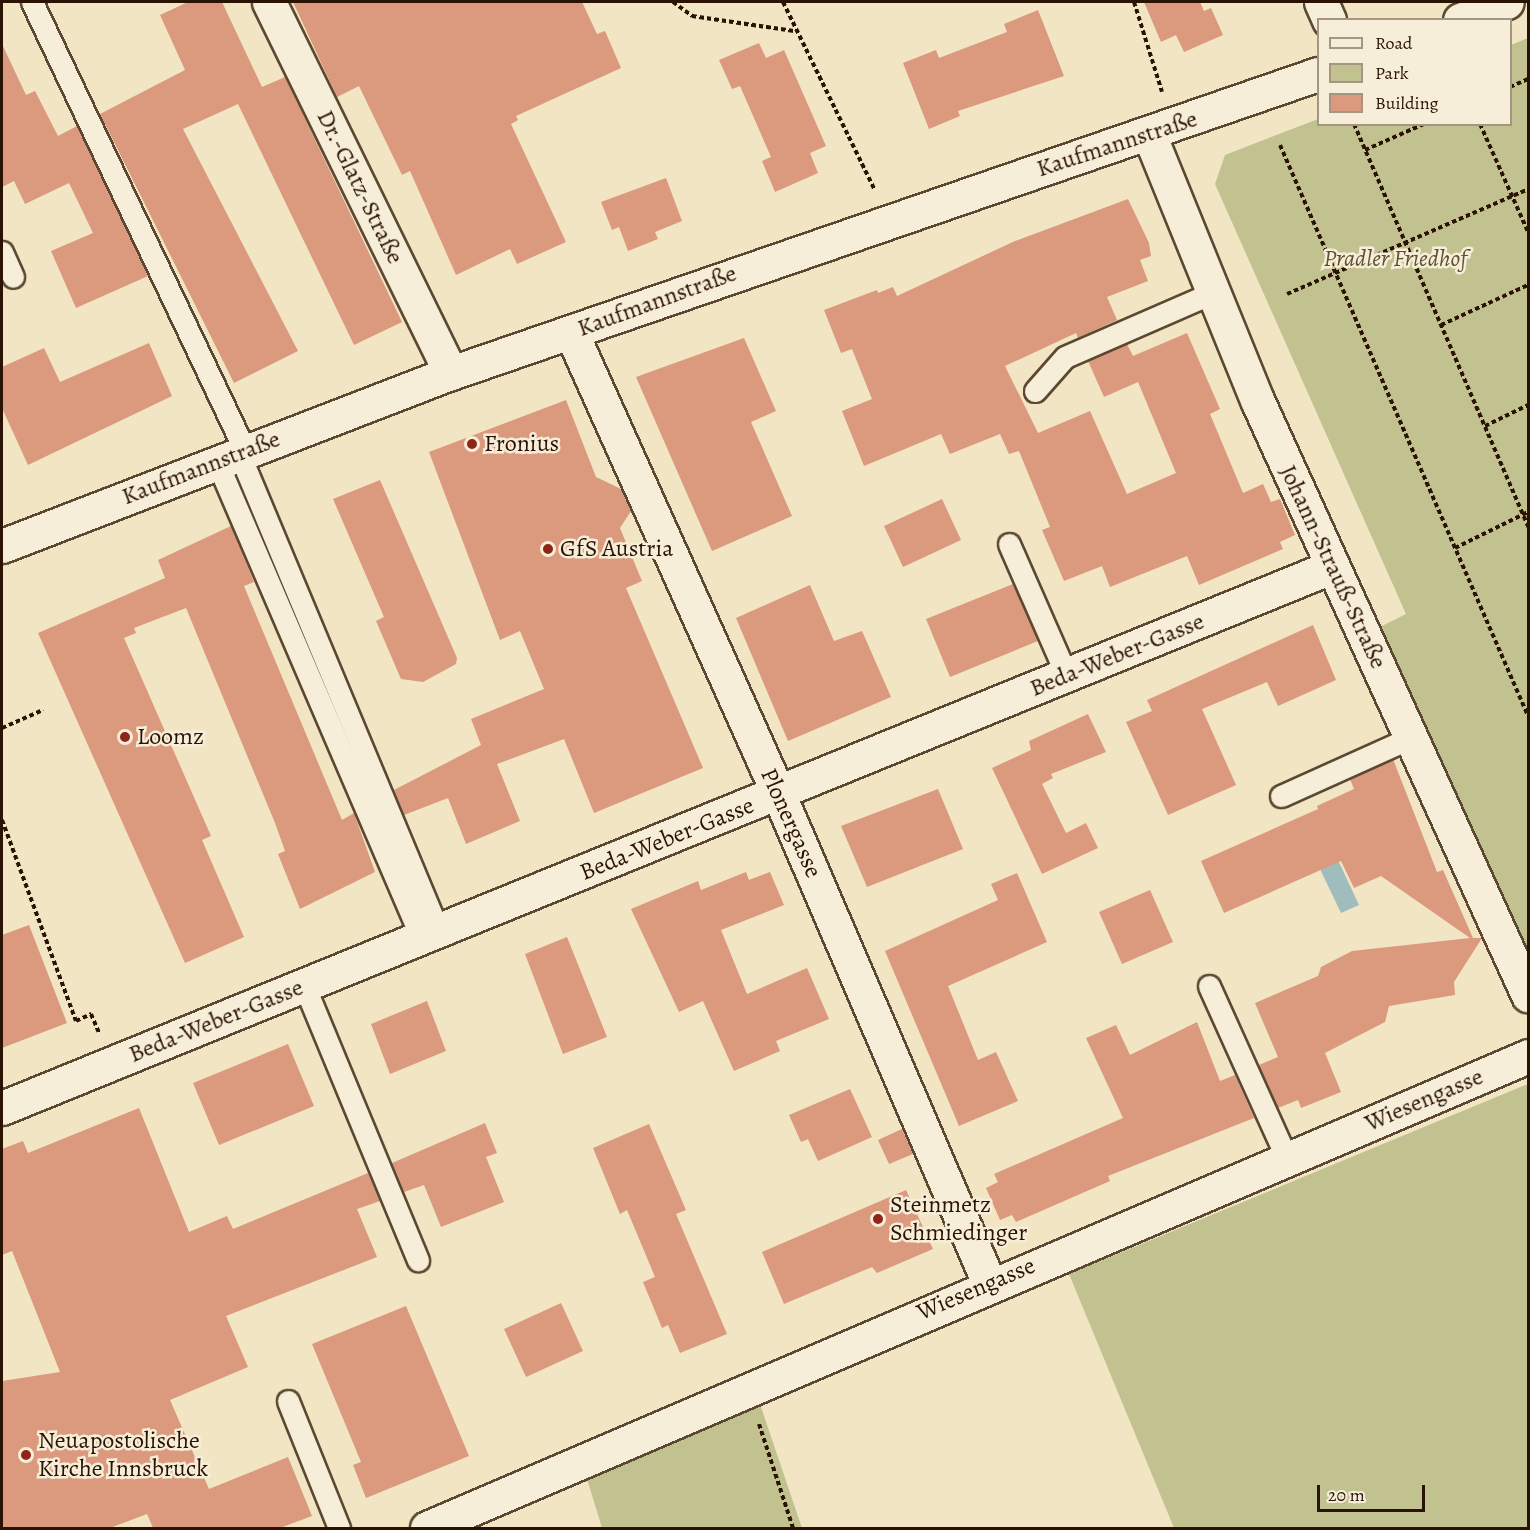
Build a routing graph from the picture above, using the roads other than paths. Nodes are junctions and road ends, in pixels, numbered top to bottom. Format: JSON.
{"nodes":[{"id":1,"x":32,"y":2,"type":"edge"},
{"id":2,"x":269,"y":2,"type":"edge"},
{"id":3,"x":1321,"y":2,"type":"edge"},
{"id":4,"x":1507,"y":2,"type":"edge"},
{"id":5,"x":1328,"y":18,"type":"edge"},
{"id":6,"x":1465,"y":18,"type":"edge"},
{"id":7,"x":1317,"y":74,"type":"edge"},
{"id":8,"x":1149,"y":134,"type":"junction"},
{"id":9,"x":2,"y":252,"type":"edge"},
{"id":10,"x":13,"y":277,"type":"dead end"},
{"id":11,"x":1212,"y":292,"type":"junction"},
{"id":12,"x":571,"y":332,"type":"junction"},
{"id":13,"x":451,"y":373,"type":"junction"},
{"id":14,"x":1035,"y":391,"type":"dead end"},
{"id":15,"x":234,"y":455,"type":"junction"},
{"id":16,"x":1009,"y":544,"type":"dead end"},
{"id":17,"x":2,"y":546,"type":"edge"},
{"id":18,"x":1331,"y":567,"type":"junction"},
{"id":19,"x":1067,"y":676,"type":"junction"},
{"id":20,"x":1412,"y":737,"type":"junction"},
{"id":21,"x":779,"y":795,"type":"junction"},
{"id":22,"x":1281,"y":796,"type":"dead end"},
{"id":23,"x":429,"y":933,"type":"junction"},
{"id":24,"x":304,"y":985,"type":"junction"},
{"id":25,"x":1209,"y":986,"type":"dead end"},
{"id":26,"x":1528,"y":995,"type":"edge"},
{"id":27,"x":1528,"y":1056,"type":"edge"},
{"id":28,"x":2,"y":1108,"type":"edge"},
{"id":29,"x":1287,"y":1158,"type":"junction"},
{"id":30,"x":418,"y":1260,"type":"dead end"},
{"id":31,"x":990,"y":1283,"type":"junction"},
{"id":32,"x":288,"y":1401,"type":"dead end"},
{"id":33,"x":339,"y":1528,"type":"edge"},
{"id":34,"x":427,"y":1528,"type":"edge"}],
"edges":[{"from":1,"to":15,"type":"lane"},
{"from":2,"to":13,"type":"street","name":"Dr.-Glatz-Straße"},
{"from":3,"to":5,"type":"street"},
{"from":4,"to":6,"type":"street"},
{"from":7,"to":8,"type":"street","name":"Kaufmannstraße"},
{"from":8,"to":11,"type":"street","name":"Johann-Strauß-Straße"},
{"from":8,"to":12,"type":"street","name":"Kaufmannstraße"},
{"from":9,"to":10,"type":"lane"},
{"from":11,"to":14,"type":"lane"},
{"from":11,"to":18,"type":"street","name":"Johann-Strauß-Straße"},
{"from":12,"to":13,"type":"street","name":"Kaufmannstraße"},
{"from":12,"to":21,"type":"street","name":"Plonergasse"},
{"from":13,"to":15,"type":"street","name":"Kaufmannstraße"},
{"from":15,"to":17,"type":"street","name":"Kaufmannstraße"},
{"from":15,"to":23,"type":"lane"},
{"from":16,"to":19,"type":"lane"},
{"from":18,"to":19,"type":"street","name":"Beda-Weber-Gasse"},
{"from":18,"to":20,"type":"street","name":"Johann-Strauß-Straße"},
{"from":19,"to":21,"type":"street","name":"Beda-Weber-Gasse"},
{"from":20,"to":22,"type":"lane"},
{"from":20,"to":26,"type":"street","name":"Johann-Strauß-Straße"},
{"from":21,"to":23,"type":"street","name":"Beda-Weber-Gasse"},
{"from":21,"to":31,"type":"street","name":"Plonergasse"},
{"from":23,"to":24,"type":"street","name":"Beda-Weber-Gasse"},
{"from":24,"to":28,"type":"street","name":"Beda-Weber-Gasse"},
{"from":24,"to":30,"type":"lane"},
{"from":25,"to":29,"type":"lane"},
{"from":27,"to":29,"type":"street","name":"Wiesengasse"},
{"from":29,"to":31,"type":"street","name":"Wiesengasse"},
{"from":31,"to":34,"type":"street","name":"Wiesengasse"},
{"from":32,"to":33,"type":"lane"}]}
